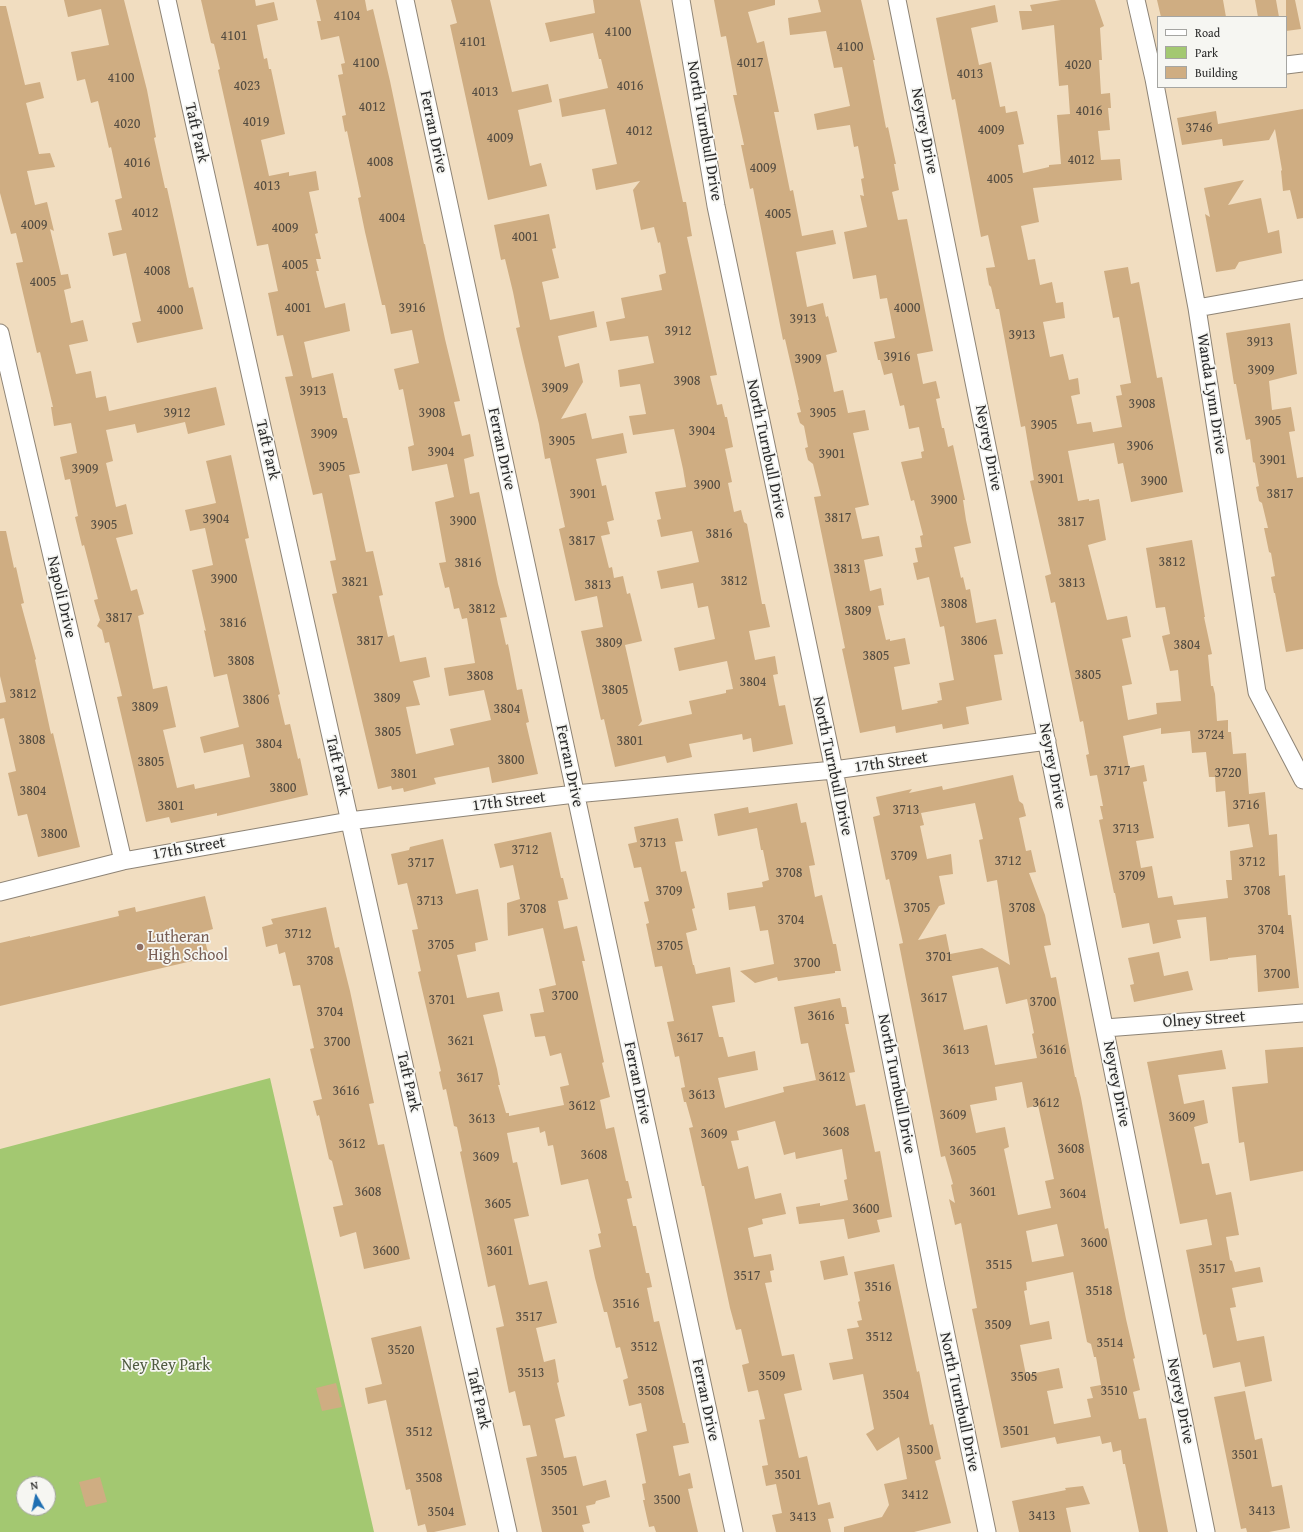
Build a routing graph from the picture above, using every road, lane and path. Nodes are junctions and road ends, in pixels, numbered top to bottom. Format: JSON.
{"nodes":[{"id":1,"x":167,"y":0,"type":"edge"},
{"id":2,"x":405,"y":0,"type":"edge"},
{"id":3,"x":681,"y":0,"type":"edge"},
{"id":4,"x":897,"y":0,"type":"edge"},
{"id":5,"x":1136,"y":0,"type":"edge"},
{"id":6,"x":1303,"y":63,"type":"edge"},
{"id":7,"x":1287,"y":65,"type":"edge"},
{"id":8,"x":1156,"y":79,"type":"edge"},
{"id":9,"x":1158,"y":88,"type":"edge"},
{"id":10,"x":1303,"y":288,"type":"edge"},
{"id":11,"x":1197,"y":308,"type":"junction"},
{"id":12,"x":0,"y":333,"type":"edge"},
{"id":13,"x":1047,"y":741,"type":"junction"},
{"id":14,"x":834,"y":770,"type":"junction"},
{"id":15,"x":1303,"y":780,"type":"edge"},
{"id":16,"x":575,"y":794,"type":"junction"},
{"id":17,"x":350,"y":821,"type":"junction"},
{"id":18,"x":123,"y":861,"type":"junction"},
{"id":19,"x":0,"y":892,"type":"edge"},
{"id":20,"x":1303,"y":1012,"type":"edge"},
{"id":21,"x":1105,"y":1028,"type":"junction"},
{"id":22,"x":508,"y":1532,"type":"edge"},
{"id":23,"x":734,"y":1532,"type":"edge"},
{"id":24,"x":987,"y":1532,"type":"edge"},
{"id":25,"x":1206,"y":1532,"type":"edge"}],
"edges":[{"from":1,"to":17,"type":"street","name":"Taft Park"},
{"from":2,"to":16,"type":"street","name":"Ferran Drive"},
{"from":3,"to":14,"type":"street","name":"North Turnbull Drive"},
{"from":4,"to":13,"type":"street","name":"Neyrey Drive"},
{"from":5,"to":8,"type":"street","name":"Wanda Lynn Drive"},
{"from":6,"to":7,"type":"street"},
{"from":9,"to":11,"type":"street","name":"Wanda Lynn Drive"},
{"from":10,"to":11,"type":"street"},
{"from":11,"to":15,"type":"street","name":"Wanda Lynn Drive"},
{"from":12,"to":18,"type":"street","name":"Napoli Drive"},
{"from":13,"to":14,"type":"street","name":"17th Street"},
{"from":13,"to":21,"type":"street","name":"Neyrey Drive"},
{"from":14,"to":16,"type":"street","name":"17th Street"},
{"from":14,"to":24,"type":"street","name":"North Turnbull Drive"},
{"from":16,"to":17,"type":"street","name":"17th Street"},
{"from":16,"to":23,"type":"street","name":"Ferran Drive"},
{"from":17,"to":18,"type":"street","name":"17th Street"},
{"from":17,"to":22,"type":"street","name":"Taft Park"},
{"from":18,"to":19,"type":"street","name":"17th Street"},
{"from":20,"to":21,"type":"street","name":"Olney Street"},
{"from":21,"to":25,"type":"street","name":"Neyrey Drive"}]}
